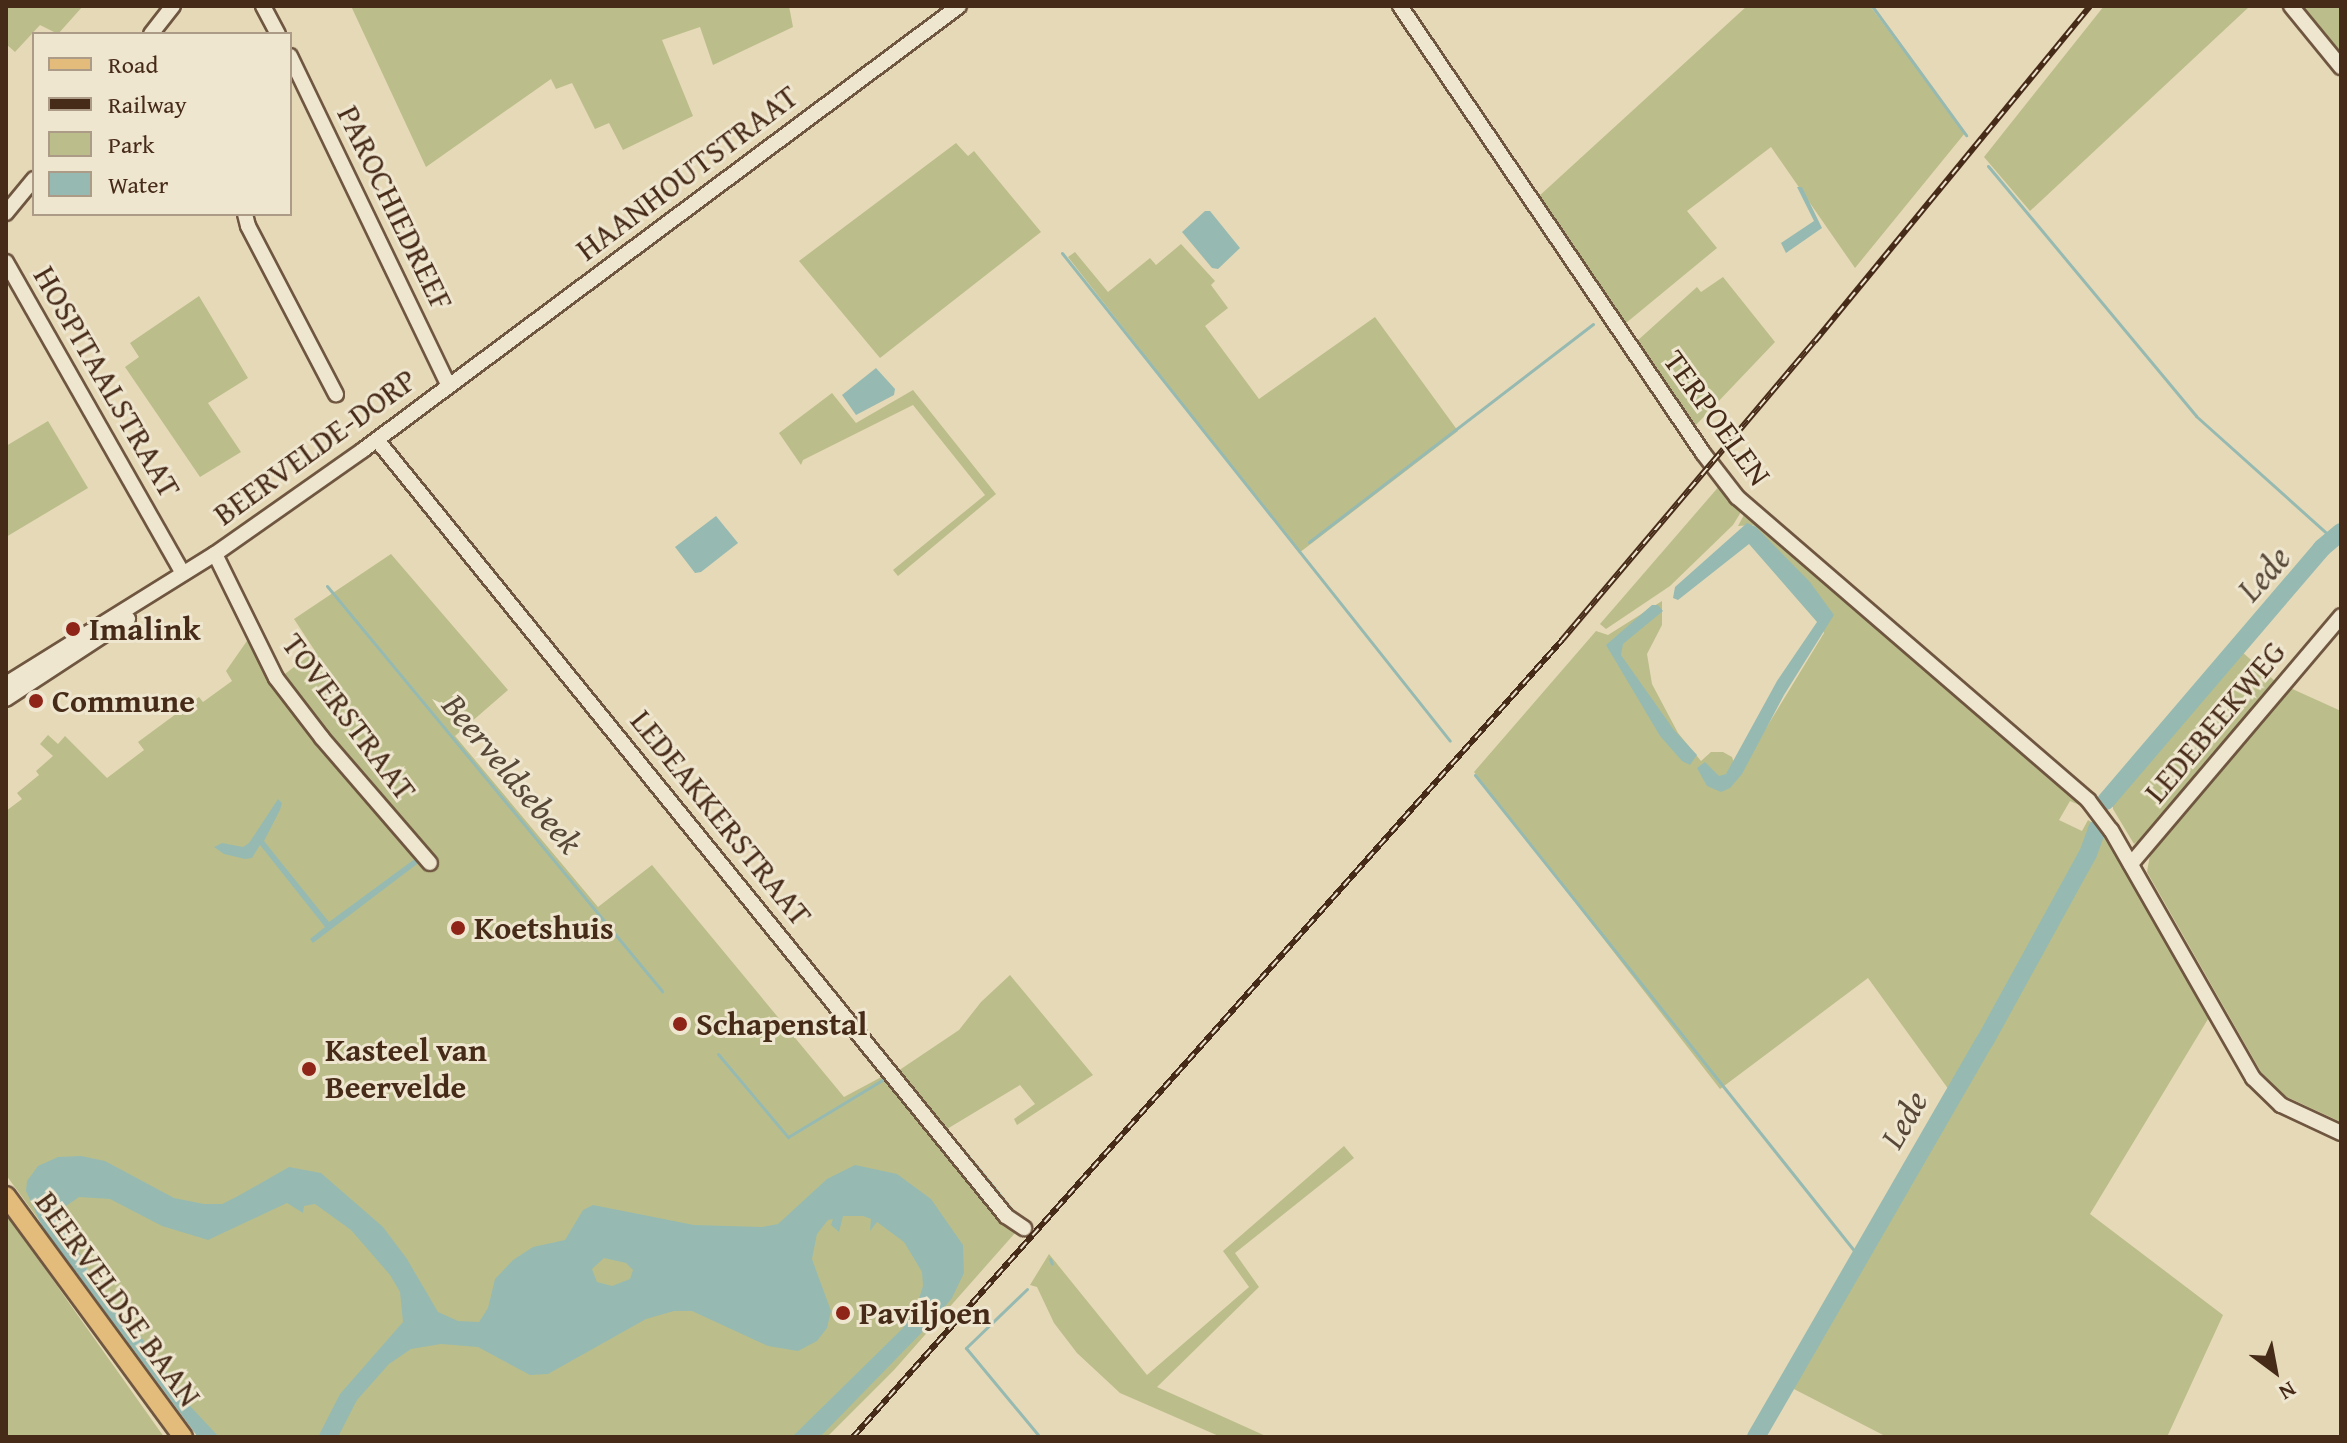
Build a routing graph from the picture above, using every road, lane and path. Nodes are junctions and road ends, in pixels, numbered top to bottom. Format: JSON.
{"nodes":[{"id":1,"x":173,"y":6,"type":"edge"},
{"id":2,"x":263,"y":6,"type":"edge"},
{"id":3,"x":959,"y":6,"type":"edge"},
{"id":4,"x":1400,"y":6,"type":"edge"},
{"id":5,"x":2291,"y":6,"type":"edge"},
{"id":6,"x":153,"y":32,"type":"edge"},
{"id":7,"x":277,"y":32,"type":"edge"},
{"id":8,"x":292,"y":60,"type":"edge"},
{"id":9,"x":2341,"y":67,"type":"edge"},
{"id":10,"x":32,"y":181,"type":"edge"},
{"id":11,"x":6,"y":213,"type":"edge"},
{"id":12,"x":246,"y":216,"type":"edge"},
{"id":13,"x":6,"y":262,"type":"edge"},
{"id":14,"x":448,"y":384,"type":"junction"},
{"id":15,"x":336,"y":394,"type":"dead end"},
{"id":16,"x":377,"y":440,"type":"junction"},
{"id":17,"x":215,"y":554,"type":"junction"},
{"id":18,"x":183,"y":573,"type":"junction"},
{"id":19,"x":2341,"y":616,"type":"edge"},
{"id":20,"x":6,"y":684,"type":"edge"},
{"id":21,"x":6,"y":699,"type":"edge"},
{"id":22,"x":430,"y":863,"type":"dead end"},
{"id":23,"x":2131,"y":864,"type":"junction"},
{"id":24,"x":2341,"y":1133,"type":"edge"},
{"id":25,"x":6,"y":1196,"type":"edge"},
{"id":26,"x":1024,"y":1228,"type":"dead end"},
{"id":27,"x":183,"y":1437,"type":"edge"}],
"edges":[{"from":1,"to":6,"type":"street"},
{"from":2,"to":7,"type":"street"},
{"from":3,"to":14,"type":"street","name":"HAANHOUTSTRAAT"},
{"from":4,"to":23,"type":"street","name":"TERPOELEN"},
{"from":5,"to":9,"type":"street"},
{"from":8,"to":14,"type":"street","name":"PAROCHIEDREEF"},
{"from":10,"to":11,"type":"street"},
{"from":12,"to":15,"type":"street"},
{"from":13,"to":18,"type":"street","name":"HOSPITAALSTRAAT"},
{"from":14,"to":16,"type":"street","name":"BEERVELDE-DORP"},
{"from":16,"to":17,"type":"street","name":"BEERVELDE-DORP"},
{"from":16,"to":26,"type":"street","name":"LEDEAKKERSTRAAT"},
{"from":17,"to":18,"type":"street","name":"BEERVELDE-DORP"},
{"from":17,"to":21,"type":"street","name":"BEERVELDE-DORP"},
{"from":17,"to":22,"type":"street","name":"TOVERSTRAAT"},
{"from":18,"to":20,"type":"street","name":"BEERVELDE-DORP"},
{"from":19,"to":23,"type":"street","name":"LEDEBEEKWEG"},
{"from":23,"to":24,"type":"street","name":"TERPOELEN"},
{"from":25,"to":27,"type":"main road","name":"BEERVELDSE BAAN"}]}
